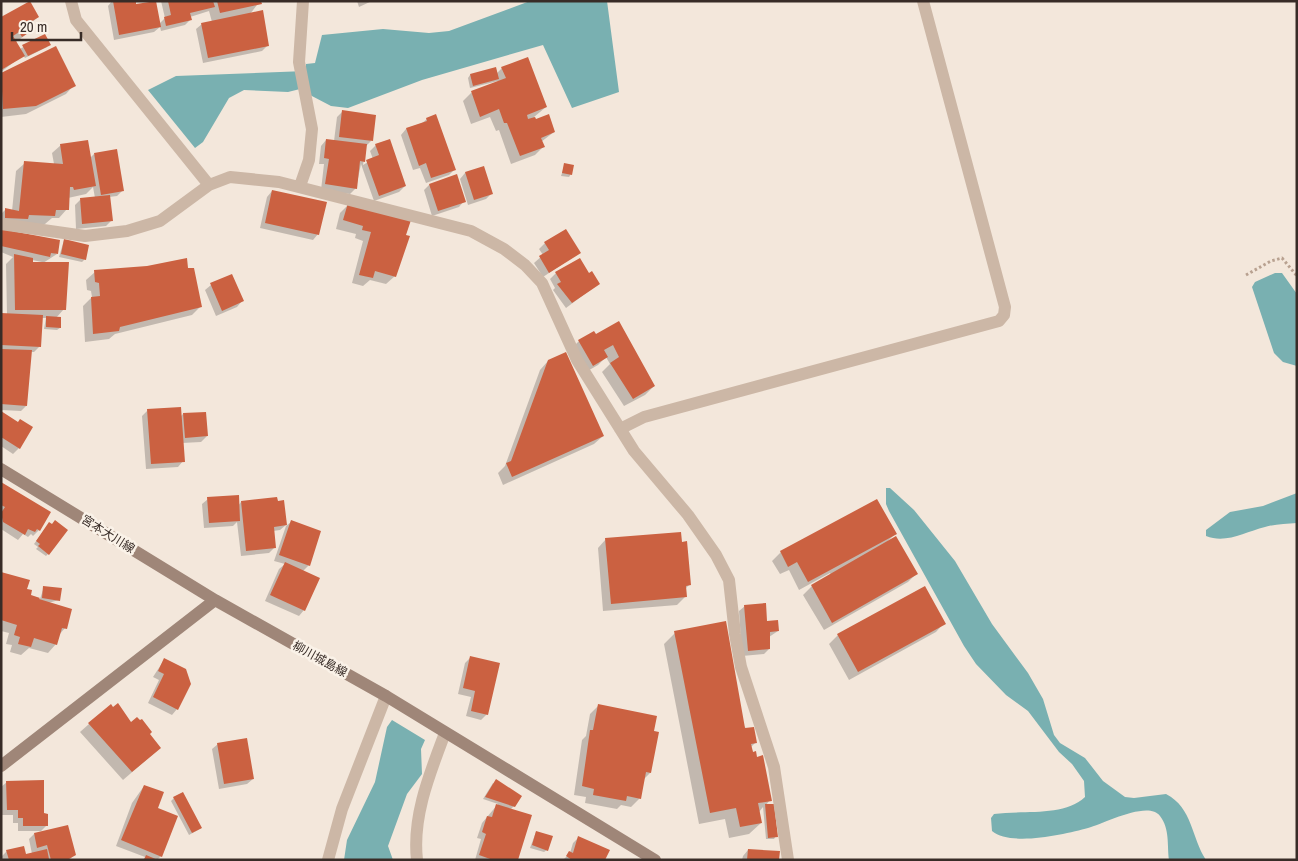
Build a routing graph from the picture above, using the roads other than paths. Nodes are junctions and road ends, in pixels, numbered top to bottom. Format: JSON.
{"nodes":[{"id":1,"x":71,"y":1,"type":"edge"},
{"id":2,"x":303,"y":1,"type":"edge"},
{"id":3,"x":923,"y":1,"type":"edge"},
{"id":4,"x":209,"y":185,"type":"junction"},
{"id":5,"x":300,"y":186,"type":"junction"},
{"id":6,"x":1,"y":224,"type":"edge"},
{"id":7,"x":620,"y":429,"type":"junction"},
{"id":8,"x":1,"y":468,"type":"edge"},
{"id":9,"x":215,"y":600,"type":"junction"},
{"id":10,"x":389,"y":698,"type":"junction"},
{"id":11,"x":445,"y":733,"type":"junction"},
{"id":12,"x":1,"y":766,"type":"edge"},
{"id":13,"x":328,"y":860,"type":"edge"},
{"id":14,"x":417,"y":860,"type":"edge"},
{"id":15,"x":656,"y":860,"type":"edge"},
{"id":16,"x":788,"y":860,"type":"edge"}],
"edges":[{"from":1,"to":4,"type":"street"},
{"from":2,"to":5,"type":"street"},
{"from":3,"to":7,"type":"street"},
{"from":4,"to":5,"type":"street"},
{"from":4,"to":6,"type":"street"},
{"from":5,"to":7,"type":"street"},
{"from":7,"to":16,"type":"street"},
{"from":8,"to":9,"type":"main road","name":"宮本大川線"},
{"from":9,"to":10,"type":"main road","name":"柳川城島線"},
{"from":9,"to":12,"type":"main road"},
{"from":10,"to":11,"type":"main road","name":"柳川城島線"},
{"from":10,"to":13,"type":"street"},
{"from":11,"to":14,"type":"street"},
{"from":11,"to":15,"type":"main road","name":"柳川城島線"}]}
